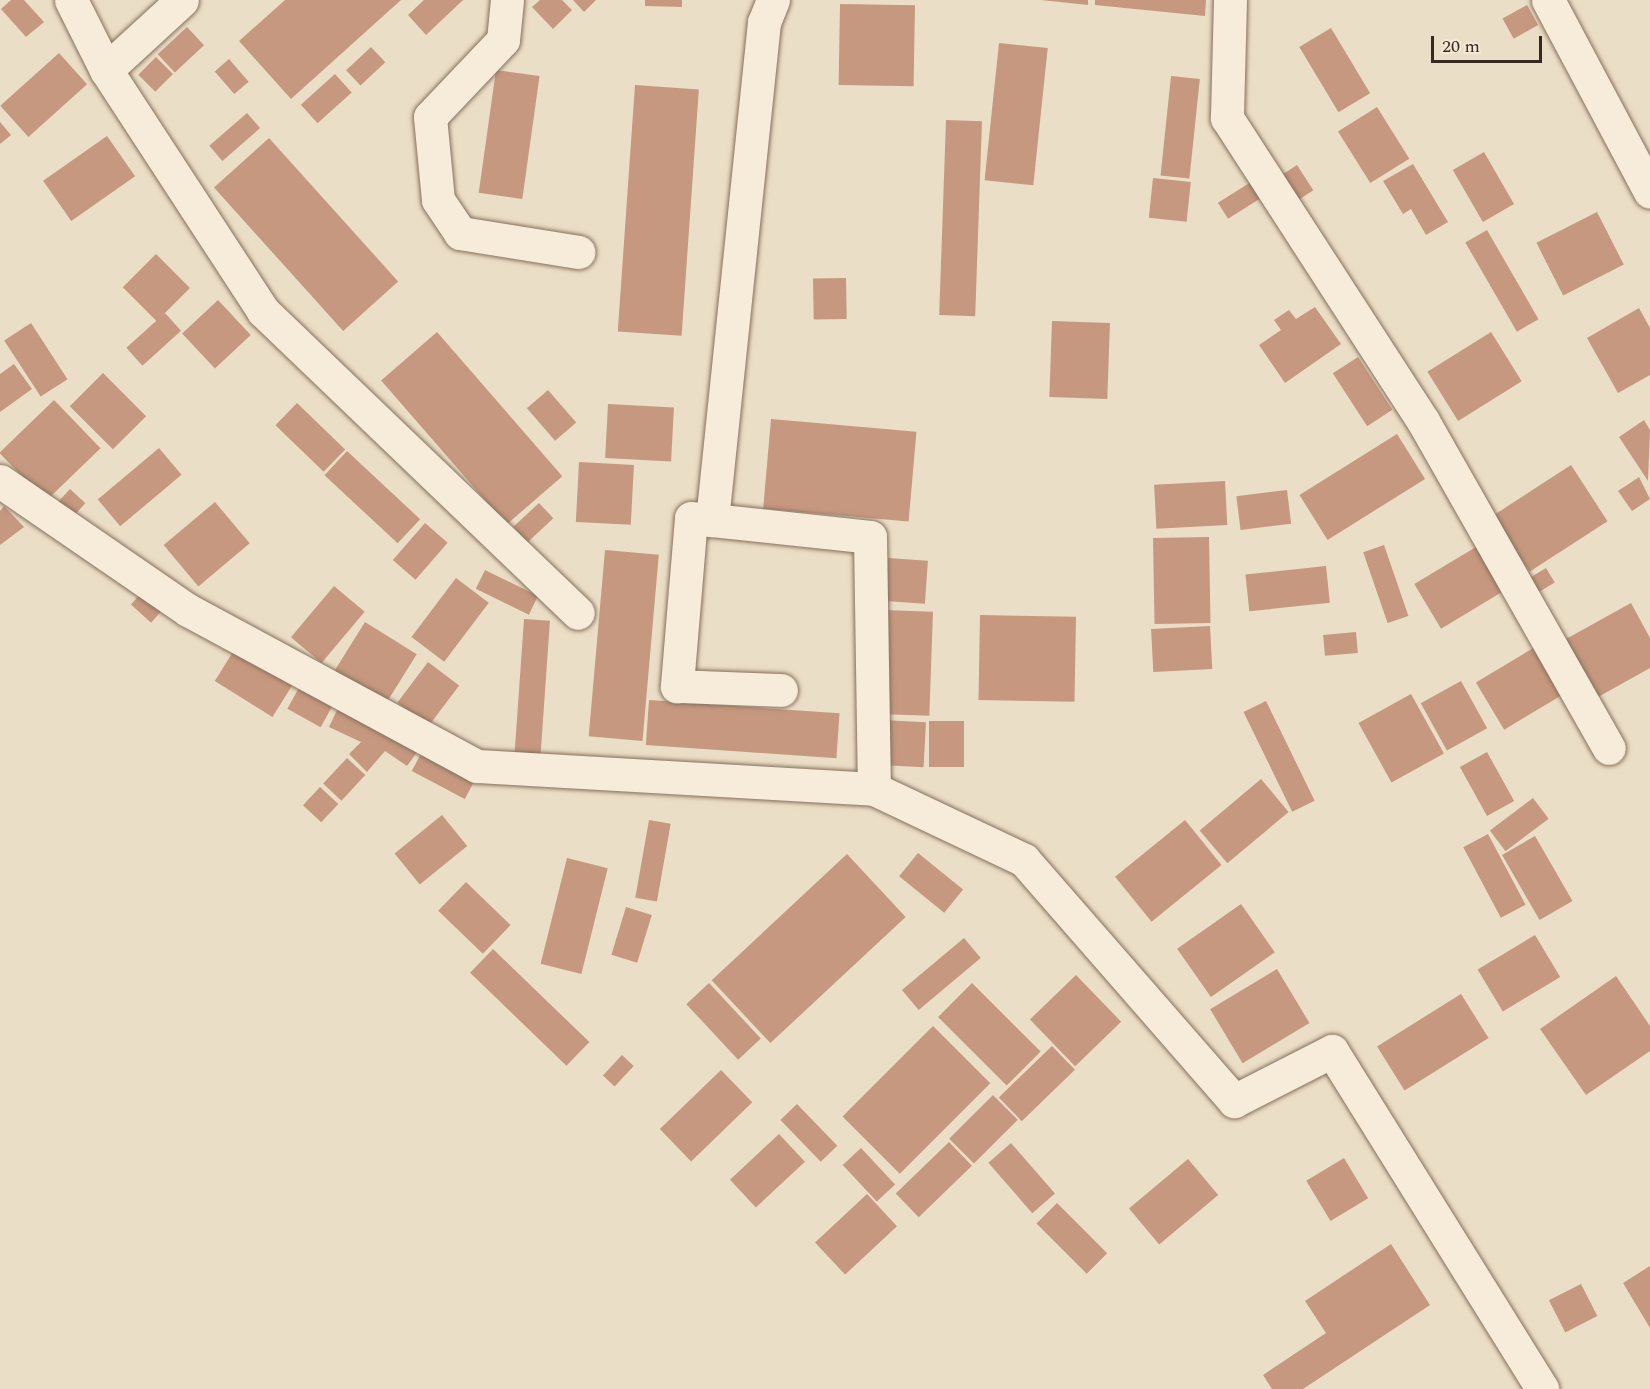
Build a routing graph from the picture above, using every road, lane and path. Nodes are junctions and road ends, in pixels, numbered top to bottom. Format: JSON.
{"nodes":[{"id":1,"x":71,"y":0,"type":"edge"},
{"id":2,"x":182,"y":0,"type":"edge"},
{"id":3,"x":507,"y":0,"type":"edge"},
{"id":4,"x":773,"y":0,"type":"edge"},
{"id":5,"x":1230,"y":0,"type":"edge"},
{"id":6,"x":1548,"y":0,"type":"edge"},
{"id":7,"x":106,"y":70,"type":"junction"},
{"id":8,"x":1650,"y":192,"type":"edge"},
{"id":9,"x":578,"y":252,"type":"dead end"},
{"id":10,"x":0,"y":481,"type":"edge"},
{"id":11,"x":712,"y":520,"type":"junction"},
{"id":12,"x":578,"y":613,"type":"dead end"},
{"id":13,"x":781,"y":690,"type":"dead end"},
{"id":14,"x":1609,"y":747,"type":"dead end"},
{"id":15,"x":874,"y":789,"type":"junction"},
{"id":16,"x":1542,"y":1389,"type":"edge"}],
"edges":[{"from":1,"to":7,"type":"street"},
{"from":2,"to":7,"type":"street"},
{"from":3,"to":9,"type":"street"},
{"from":4,"to":11,"type":"street"},
{"from":5,"to":14,"type":"street"},
{"from":6,"to":8,"type":"street"},
{"from":7,"to":12,"type":"street"},
{"from":10,"to":15,"type":"street"},
{"from":11,"to":13,"type":"street"},
{"from":11,"to":15,"type":"street"},
{"from":15,"to":16,"type":"street"}]}
